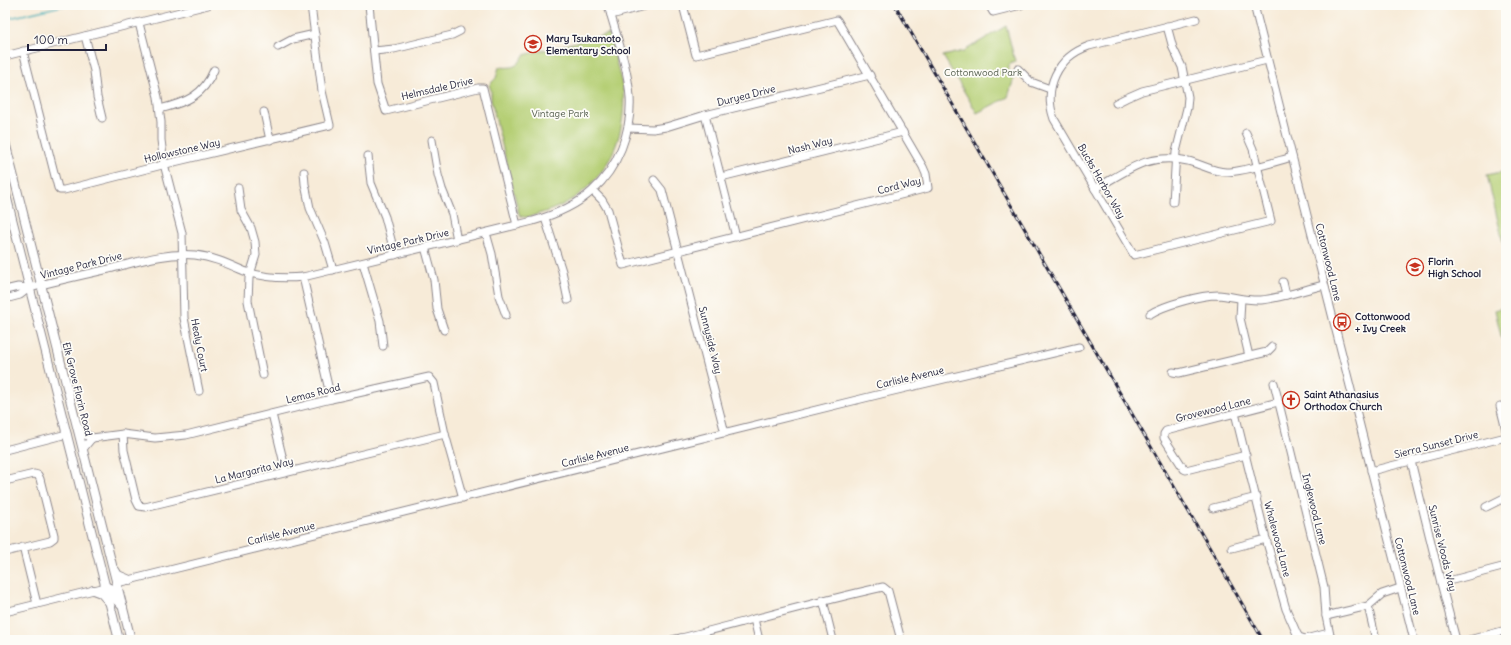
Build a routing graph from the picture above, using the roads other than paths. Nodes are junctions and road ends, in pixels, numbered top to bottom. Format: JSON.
{"nodes":[{"id":1,"x":206,"y":5,"type":"edge"},
{"id":2,"x":311,"y":5,"type":"edge"},
{"id":3,"x":369,"y":5,"type":"edge"},
{"id":4,"x":608,"y":5,"type":"edge"},
{"id":5,"x":648,"y":5,"type":"edge"},
{"id":6,"x":683,"y":5,"type":"edge"},
{"id":7,"x":989,"y":5,"type":"edge"},
{"id":8,"x":1021,"y":5,"type":"edge"},
{"id":9,"x":1254,"y":5,"type":"edge"},
{"id":10,"x":611,"y":15,"type":"junction"},
{"id":11,"x":1196,"y":19,"type":"dead end"},
{"id":12,"x":139,"y":23,"type":"junction"},
{"id":13,"x":1167,"y":26,"type":"junction"},
{"id":14,"x":460,"y":31,"type":"dead end"},
{"id":15,"x":315,"y":34,"type":"junction"},
{"id":16,"x":85,"y":36,"type":"junction"},
{"id":17,"x":278,"y":47,"type":"dead end"},
{"id":18,"x":23,"y":51,"type":"junction"},
{"id":19,"x":374,"y":51,"type":"junction"},
{"id":20,"x":5,"y":56,"type":"edge"},
{"id":21,"x":1268,"y":60,"type":"junction"},
{"id":22,"x":1018,"y":69,"type":"dead end"},
{"id":23,"x":214,"y":70,"type":"dead end"},
{"id":24,"x":870,"y":75,"type":"junction"},
{"id":25,"x":1186,"y":80,"type":"junction"},
{"id":26,"x":1050,"y":89,"type":"junction"},
{"id":27,"x":1116,"y":103,"type":"dead end"},
{"id":28,"x":160,"y":109,"type":"junction"},
{"id":29,"x":264,"y":112,"type":"dead end"},
{"id":30,"x":705,"y":115,"type":"junction"},
{"id":31,"x":102,"y":118,"type":"dead end"},
{"id":32,"x":628,"y":128,"type":"junction"},
{"id":33,"x":903,"y":132,"type":"junction"},
{"id":34,"x":1246,"y":133,"type":"dead end"},
{"id":35,"x":270,"y":140,"type":"junction"},
{"id":36,"x":432,"y":140,"type":"dead end"},
{"id":37,"x":5,"y":142,"type":"edge"},
{"id":38,"x":368,"y":156,"type":"dead end"},
{"id":39,"x":1292,"y":157,"type":"junction"},
{"id":40,"x":1175,"y":159,"type":"junction"},
{"id":41,"x":164,"y":164,"type":"junction"},
{"id":42,"x":1258,"y":166,"type":"junction"},
{"id":43,"x":304,"y":172,"type":"dead end"},
{"id":44,"x":721,"y":178,"type":"junction"},
{"id":45,"x":654,"y":180,"type":"dead end"},
{"id":46,"x":238,"y":188,"type":"dead end"},
{"id":47,"x":1095,"y":189,"type":"junction"},
{"id":48,"x":5,"y":191,"type":"edge"},
{"id":49,"x":593,"y":191,"type":"junction"},
{"id":50,"x":1173,"y":202,"type":"dead end"},
{"id":51,"x":545,"y":218,"type":"junction"},
{"id":52,"x":517,"y":225,"type":"junction"},
{"id":53,"x":486,"y":233,"type":"junction"},
{"id":54,"x":736,"y":237,"type":"junction"},
{"id":55,"x":457,"y":240,"type":"junction"},
{"id":56,"x":425,"y":247,"type":"junction"},
{"id":57,"x":678,"y":252,"type":"junction"},
{"id":58,"x":182,"y":254,"type":"junction"},
{"id":59,"x":394,"y":255,"type":"junction"},
{"id":60,"x":363,"y":262,"type":"junction"},
{"id":61,"x":334,"y":270,"type":"junction"},
{"id":62,"x":251,"y":273,"type":"junction"},
{"id":63,"x":304,"y":277,"type":"junction"},
{"id":64,"x":1283,"y":282,"type":"dead end"},
{"id":65,"x":42,"y":284,"type":"junction"},
{"id":66,"x":1324,"y":285,"type":"junction"},
{"id":67,"x":29,"y":288,"type":"junction"},
{"id":68,"x":5,"y":290,"type":"edge"},
{"id":69,"x":1286,"y":295,"type":"junction"},
{"id":70,"x":5,"y":299,"type":"edge"},
{"id":71,"x":1241,"y":299,"type":"junction"},
{"id":72,"x":568,"y":300,"type":"dead end"},
{"id":73,"x":1150,"y":314,"type":"dead end"},
{"id":74,"x":506,"y":315,"type":"dead end"},
{"id":75,"x":444,"y":330,"type":"dead end"},
{"id":76,"x":383,"y":346,"type":"dead end"},
{"id":77,"x":1079,"y":347,"type":"dead end"},
{"id":78,"x":1272,"y":347,"type":"dead end"},
{"id":79,"x":1249,"y":356,"type":"junction"},
{"id":80,"x":1172,"y":372,"type":"dead end"},
{"id":81,"x":263,"y":375,"type":"dead end"},
{"id":82,"x":1274,"y":384,"type":"dead end"},
{"id":83,"x":199,"y":391,"type":"dead end"},
{"id":84,"x":331,"y":399,"type":"junction"},
{"id":85,"x":1278,"y":402,"type":"junction"},
{"id":86,"x":1500,"y":406,"type":"dead end"},
{"id":87,"x":272,"y":414,"type":"junction"},
{"id":88,"x":1235,"y":414,"type":"junction"},
{"id":89,"x":77,"y":424,"type":"junction"},
{"id":90,"x":1506,"y":430,"type":"edge"},
{"id":91,"x":725,"y":433,"type":"junction"},
{"id":92,"x":67,"y":434,"type":"junction"},
{"id":93,"x":123,"y":434,"type":"junction"},
{"id":94,"x":445,"y":434,"type":"junction"},
{"id":95,"x":1506,"y":437,"type":"edge"},
{"id":96,"x":92,"y":438,"type":"junction"},
{"id":97,"x":83,"y":449,"type":"junction"},
{"id":98,"x":5,"y":450,"type":"edge"},
{"id":99,"x":1246,"y":455,"type":"junction"},
{"id":100,"x":1411,"y":461,"type":"junction"},
{"id":101,"x":1371,"y":471,"type":"junction"},
{"id":102,"x":286,"y":472,"type":"junction"},
{"id":103,"x":5,"y":482,"type":"edge"},
{"id":104,"x":1257,"y":497,"type":"junction"},
{"id":105,"x":1506,"y":497,"type":"edge"},
{"id":106,"x":463,"y":498,"type":"junction"},
{"id":107,"x":1486,"y":507,"type":"dead end"},
{"id":108,"x":1213,"y":508,"type":"dead end"},
{"id":109,"x":1266,"y":539,"type":"junction"},
{"id":110,"x":23,"y":547,"type":"junction"},
{"id":111,"x":1232,"y":548,"type":"dead end"},
{"id":112,"x":5,"y":552,"type":"edge"},
{"id":113,"x":113,"y":566,"type":"junction"},
{"id":114,"x":1506,"y":566,"type":"edge"},
{"id":115,"x":101,"y":569,"type":"junction"},
{"id":116,"x":130,"y":580,"type":"junction"},
{"id":117,"x":1441,"y":583,"type":"junction"},
{"id":118,"x":117,"y":584,"type":"junction"},
{"id":119,"x":106,"y":587,"type":"junction"},
{"id":120,"x":1400,"y":588,"type":"junction"},
{"id":121,"x":93,"y":590,"type":"junction"},
{"id":122,"x":823,"y":600,"type":"junction"},
{"id":123,"x":110,"y":603,"type":"junction"},
{"id":124,"x":37,"y":604,"type":"junction"},
{"id":125,"x":1368,"y":606,"type":"junction"},
{"id":126,"x":123,"y":607,"type":"junction"},
{"id":127,"x":5,"y":612,"type":"edge"},
{"id":128,"x":1326,"y":616,"type":"junction"},
{"id":129,"x":754,"y":619,"type":"junction"},
{"id":130,"x":1506,"y":630,"type":"edge"},
{"id":131,"x":1330,"y":637,"type":"edge"},
{"id":132,"x":682,"y":639,"type":"edge"},
{"id":133,"x":119,"y":640,"type":"edge"},
{"id":134,"x":131,"y":640,"type":"edge"},
{"id":135,"x":672,"y":640,"type":"edge"},
{"id":136,"x":759,"y":640,"type":"edge"},
{"id":137,"x":833,"y":640,"type":"edge"},
{"id":138,"x":901,"y":640,"type":"edge"},
{"id":139,"x":1376,"y":640,"type":"edge"},
{"id":140,"x":1414,"y":640,"type":"edge"},
{"id":141,"x":1456,"y":640,"type":"edge"},
{"id":142,"x":1469,"y":640,"type":"edge"}],
"edges":[{"from":1,"to":12,"type":"street"},
{"from":2,"to":15,"type":"street","name":"Hollowstone Way"},
{"from":3,"to":19,"type":"street","name":"Helmsdale Drive"},
{"from":4,"to":10,"type":"street","name":"Vintage Park Drive"},
{"from":5,"to":10,"type":"street"},
{"from":6,"to":24,"type":"street","name":"Cord Way"},
{"from":7,"to":8,"type":"street"},
{"from":9,"to":21,"type":"street","name":"Cottonwood Lane"},
{"from":10,"to":32,"type":"street","name":"Vintage Park Drive"},
{"from":11,"to":13,"type":"street","name":"Bucks Harbor Way"},
{"from":12,"to":16,"type":"street"},
{"from":12,"to":28,"type":"street","name":"Healy Court"},
{"from":13,"to":25,"type":"street"},
{"from":13,"to":26,"type":"street","name":"Bucks Harbor Way"},
{"from":14,"to":19,"type":"street"},
{"from":15,"to":17,"type":"street"},
{"from":15,"to":35,"type":"street","name":"Hollowstone Way"},
{"from":16,"to":18,"type":"street"},
{"from":16,"to":31,"type":"street"},
{"from":18,"to":20,"type":"street"},
{"from":18,"to":41,"type":"street","name":"Hollowstone Way"},
{"from":19,"to":52,"type":"street","name":"Helmsdale Drive"},
{"from":21,"to":25,"type":"street"},
{"from":21,"to":39,"type":"street","name":"Cottonwood Lane"},
{"from":22,"to":26,"type":"street"},
{"from":23,"to":28,"type":"street"},
{"from":24,"to":30,"type":"street","name":"Duryea Drive"},
{"from":24,"to":33,"type":"street","name":"Cord Way"},
{"from":25,"to":27,"type":"street"},
{"from":25,"to":40,"type":"street"},
{"from":26,"to":47,"type":"street","name":"Bucks Harbor Way"},
{"from":28,"to":41,"type":"street","name":"Healy Court"},
{"from":29,"to":35,"type":"street"},
{"from":30,"to":32,"type":"street","name":"Duryea Drive"},
{"from":30,"to":44,"type":"street"},
{"from":32,"to":49,"type":"street","name":"Vintage Park Drive"},
{"from":33,"to":44,"type":"street","name":"Nash Way"},
{"from":33,"to":54,"type":"street","name":"Cord Way"},
{"from":34,"to":42,"type":"street"},
{"from":35,"to":41,"type":"street","name":"Hollowstone Way"},
{"from":36,"to":55,"type":"street"},
{"from":37,"to":65,"type":"main road","name":"Elk Grove Florin Road"},
{"from":38,"to":59,"type":"street"},
{"from":39,"to":42,"type":"street"},
{"from":39,"to":66,"type":"street","name":"Cottonwood Lane"},
{"from":40,"to":42,"type":"street"},
{"from":40,"to":47,"type":"street"},
{"from":40,"to":50,"type":"street"},
{"from":41,"to":58,"type":"street","name":"Healy Court"},
{"from":42,"to":47,"type":"street","name":"Bucks Harbor Way"},
{"from":43,"to":61,"type":"street"},
{"from":44,"to":54,"type":"street"},
{"from":45,"to":57,"type":"street","name":"Sunnyside Way"},
{"from":46,"to":62,"type":"street"},
{"from":48,"to":67,"type":"main road"},
{"from":49,"to":51,"type":"street","name":"Vintage Park Drive"},
{"from":49,"to":57,"type":"street","name":"Cord Way"},
{"from":51,"to":52,"type":"street","name":"Vintage Park Drive"},
{"from":51,"to":72,"type":"street"},
{"from":52,"to":53,"type":"street","name":"Vintage Park Drive"},
{"from":53,"to":55,"type":"street","name":"Vintage Park Drive"},
{"from":53,"to":74,"type":"street"},
{"from":54,"to":57,"type":"street","name":"Cord Way"},
{"from":55,"to":56,"type":"street","name":"Vintage Park Drive"},
{"from":56,"to":59,"type":"street","name":"Vintage Park Drive"},
{"from":56,"to":75,"type":"street"},
{"from":57,"to":91,"type":"street","name":"Sunnyside Way"},
{"from":58,"to":62,"type":"street","name":"Vintage Park Drive"},
{"from":58,"to":65,"type":"street","name":"Vintage Park Drive"},
{"from":58,"to":83,"type":"street","name":"Healy Court"},
{"from":59,"to":60,"type":"street","name":"Vintage Park Drive"},
{"from":60,"to":61,"type":"street","name":"Vintage Park Drive"},
{"from":60,"to":76,"type":"street"},
{"from":61,"to":63,"type":"street","name":"Vintage Park Drive"},
{"from":62,"to":63,"type":"street","name":"Vintage Park Drive"},
{"from":62,"to":81,"type":"street"},
{"from":63,"to":84,"type":"street"},
{"from":64,"to":69,"type":"street"},
{"from":65,"to":67,"type":"street","name":"Vintage Park Drive"},
{"from":65,"to":89,"type":"main road","name":"Elk Grove Florin Road"},
{"from":66,"to":69,"type":"street"},
{"from":66,"to":101,"type":"street","name":"Cottonwood Lane"},
{"from":67,"to":68,"type":"street","name":"Vintage Park Drive"},
{"from":67,"to":70,"type":"street","name":"Vintage Park Drive"},
{"from":67,"to":92,"type":"main road"},
{"from":69,"to":71,"type":"street"},
{"from":71,"to":73,"type":"street"},
{"from":71,"to":79,"type":"street"},
{"from":77,"to":91,"type":"street","name":"Carlisle Avenue"},
{"from":78,"to":79,"type":"street"},
{"from":79,"to":80,"type":"street"},
{"from":82,"to":85,"type":"street","name":"Inglewood Lane"},
{"from":84,"to":87,"type":"street","name":"Lemas Road"},
{"from":84,"to":94,"type":"street","name":"Lemas Road"},
{"from":85,"to":88,"type":"street","name":"Grovewood Lane"},
{"from":85,"to":128,"type":"street","name":"Inglewood Lane"},
{"from":86,"to":90,"type":"street"},
{"from":87,"to":93,"type":"street","name":"Lemas Road"},
{"from":87,"to":102,"type":"street"},
{"from":88,"to":99,"type":"street","name":"Whalewood Lane"},
{"from":88,"to":99,"type":"street","name":"Grovewood Lane"},
{"from":89,"to":96,"type":"main road"},
{"from":89,"to":97,"type":"main road","name":"Elk Grove Florin Road"},
{"from":91,"to":106,"type":"street","name":"Carlisle Avenue"},
{"from":92,"to":98,"type":"street"},
{"from":92,"to":115,"type":"main road"},
{"from":93,"to":96,"type":"street","name":"Lemas Road"},
{"from":93,"to":102,"type":"street","name":"La Margarita Way"},
{"from":94,"to":102,"type":"street","name":"La Margarita Way"},
{"from":94,"to":106,"type":"street","name":"Lemas Road"},
{"from":95,"to":100,"type":"street","name":"Sierra Sunset Drive"},
{"from":96,"to":97,"type":"street"},
{"from":97,"to":113,"type":"main road","name":"Elk Grove Florin Road"},
{"from":99,"to":104,"type":"street","name":"Whalewood Lane"},
{"from":100,"to":101,"type":"street","name":"Sierra Sunset Drive"},
{"from":100,"to":117,"type":"street","name":"Sunrise Woods Way"},
{"from":101,"to":120,"type":"street","name":"Cottonwood Lane"},
{"from":103,"to":110,"type":"street"},
{"from":104,"to":108,"type":"street"},
{"from":104,"to":109,"type":"street","name":"Whalewood Lane"},
{"from":105,"to":107,"type":"street"},
{"from":106,"to":116,"type":"street","name":"Carlisle Avenue"},
{"from":109,"to":111,"type":"street"},
{"from":109,"to":131,"type":"street","name":"Whalewood Lane"},
{"from":110,"to":112,"type":"street"},
{"from":110,"to":124,"type":"street"},
{"from":113,"to":116,"type":"main road"},
{"from":113,"to":118,"type":"main road","name":"Elk Grove Florin Road"},
{"from":114,"to":117,"type":"street"},
{"from":115,"to":118,"type":"main road"},
{"from":115,"to":119,"type":"main road"},
{"from":116,"to":118,"type":"street","name":"Carlisle Avenue"},
{"from":117,"to":141,"type":"street","name":"Sunrise Woods Way"},
{"from":118,"to":126,"type":"main road","name":"Elk Grove Florin Road"},
{"from":119,"to":121,"type":"street"},
{"from":119,"to":123,"type":"main road"},
{"from":119,"to":126,"type":"main road"},
{"from":120,"to":125,"type":"street"},
{"from":120,"to":140,"type":"street","name":"Cottonwood Lane"},
{"from":121,"to":123,"type":"main road"},
{"from":121,"to":124,"type":"street"},
{"from":122,"to":129,"type":"street"},
{"from":122,"to":137,"type":"street"},
{"from":122,"to":138,"type":"street"},
{"from":123,"to":133,"type":"main road"},
{"from":124,"to":127,"type":"street"},
{"from":125,"to":128,"type":"street"},
{"from":125,"to":139,"type":"street"},
{"from":126,"to":134,"type":"main road","name":"Elk Grove Florin Road"},
{"from":128,"to":131,"type":"street","name":"Inglewood Lane"},
{"from":129,"to":132,"type":"street"},
{"from":129,"to":136,"type":"street"},
{"from":130,"to":142,"type":"street"},
{"from":132,"to":135,"type":"street"}]}
